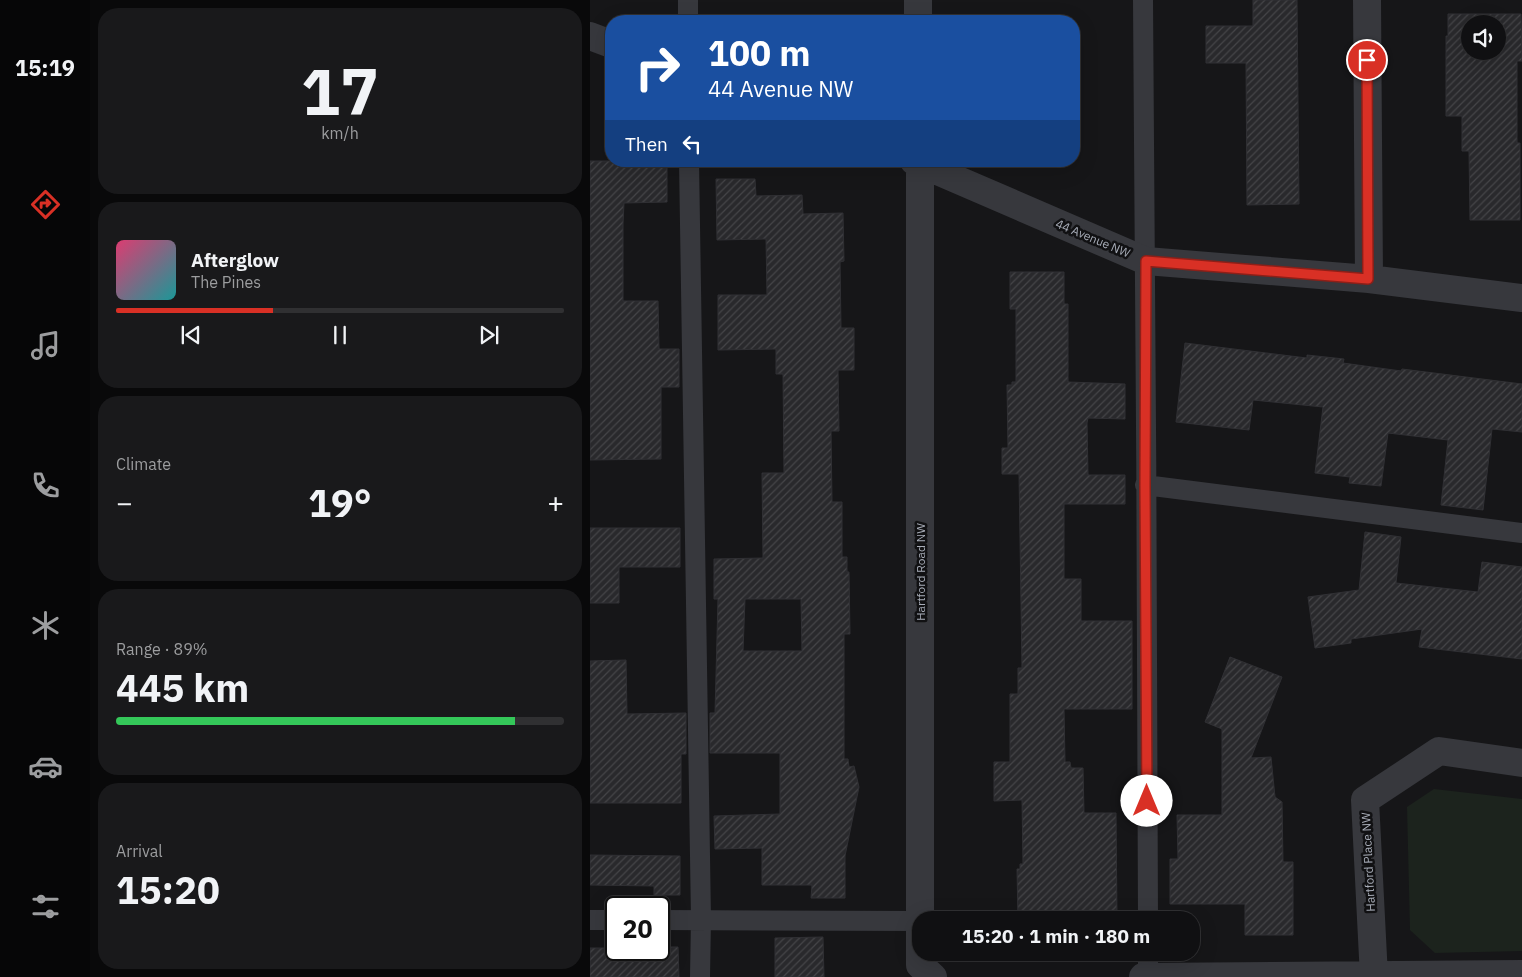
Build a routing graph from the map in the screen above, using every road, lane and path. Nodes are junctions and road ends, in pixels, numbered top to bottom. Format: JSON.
{"nodes":[{"id":1,"x":688,"y":0,"type":"edge"},
{"id":2,"x":918,"y":0,"type":"edge"},
{"id":3,"x":1143,"y":0,"type":"edge"},
{"id":4,"x":1367,"y":0,"type":"edge"},
{"id":5,"x":688,"y":15,"type":"edge"},
{"id":6,"x":918,"y":15,"type":"edge"},
{"id":7,"x":590,"y":36,"type":"edge"},
{"id":8,"x":605,"y":42,"type":"edge"},
{"id":9,"x":689,"y":167,"type":"edge"},
{"id":10,"x":918,"y":167,"type":"edge"},
{"id":11,"x":930,"y":167,"type":"edge"},
{"id":12,"x":1146,"y":261,"type":"junction"},
{"id":13,"x":1368,"y":279,"type":"junction"},
{"id":14,"x":1522,"y":298,"type":"edge"},
{"id":15,"x":1145,"y":485,"type":"junction"},
{"id":16,"x":1522,"y":532,"type":"edge"},
{"id":17,"x":1522,"y":762,"type":"edge"},
{"id":18,"x":920,"y":911,"type":"edge"},
{"id":19,"x":1148,"y":911,"type":"edge"},
{"id":20,"x":701,"y":919,"type":"junction"},
{"id":21,"x":590,"y":920,"type":"edge"},
{"id":22,"x":605,"y":920,"type":"edge"},
{"id":23,"x":670,"y":920,"type":"edge"},
{"id":24,"x":912,"y":921,"type":"edge"},
{"id":25,"x":920,"y":961,"type":"edge"},
{"id":26,"x":1148,"y":961,"type":"edge"},
{"id":27,"x":1522,"y":974,"type":"edge"},
{"id":28,"x":1374,"y":976,"type":"edge"},
{"id":29,"x":700,"y":977,"type":"edge"},
{"id":30,"x":933,"y":977,"type":"edge"},
{"id":31,"x":1143,"y":977,"type":"edge"},
{"id":32,"x":1148,"y":977,"type":"edge"}],
"edges":[{"from":1,"to":5,"type":"lane"},
{"from":2,"to":6,"type":"street"},
{"from":3,"to":12,"type":"lane"},
{"from":4,"to":13,"type":"street"},
{"from":7,"to":8,"type":"street"},
{"from":9,"to":20,"type":"lane"},
{"from":10,"to":18,"type":"street","name":"Hartford Road NW"},
{"from":11,"to":12,"type":"street","name":"44 Avenue NW"},
{"from":12,"to":13,"type":"street","name":"44 Avenue NW"},
{"from":12,"to":15,"type":"lane"},
{"from":13,"to":14,"type":"street","name":"44 Avenue NW"},
{"from":15,"to":16,"type":"lane"},
{"from":15,"to":19,"type":"lane"},
{"from":17,"to":28,"type":"street","name":"Hartford Place NW"},
{"from":20,"to":23,"type":"lane"},
{"from":20,"to":24,"type":"lane"},
{"from":20,"to":29,"type":"lane"},
{"from":21,"to":22,"type":"lane"},
{"from":25,"to":30,"type":"street","name":"Hartford Road NW"},
{"from":26,"to":32,"type":"lane"},
{"from":27,"to":28,"type":"street"},
{"from":28,"to":32,"type":"street"},
{"from":31,"to":32,"type":"street"}]}
